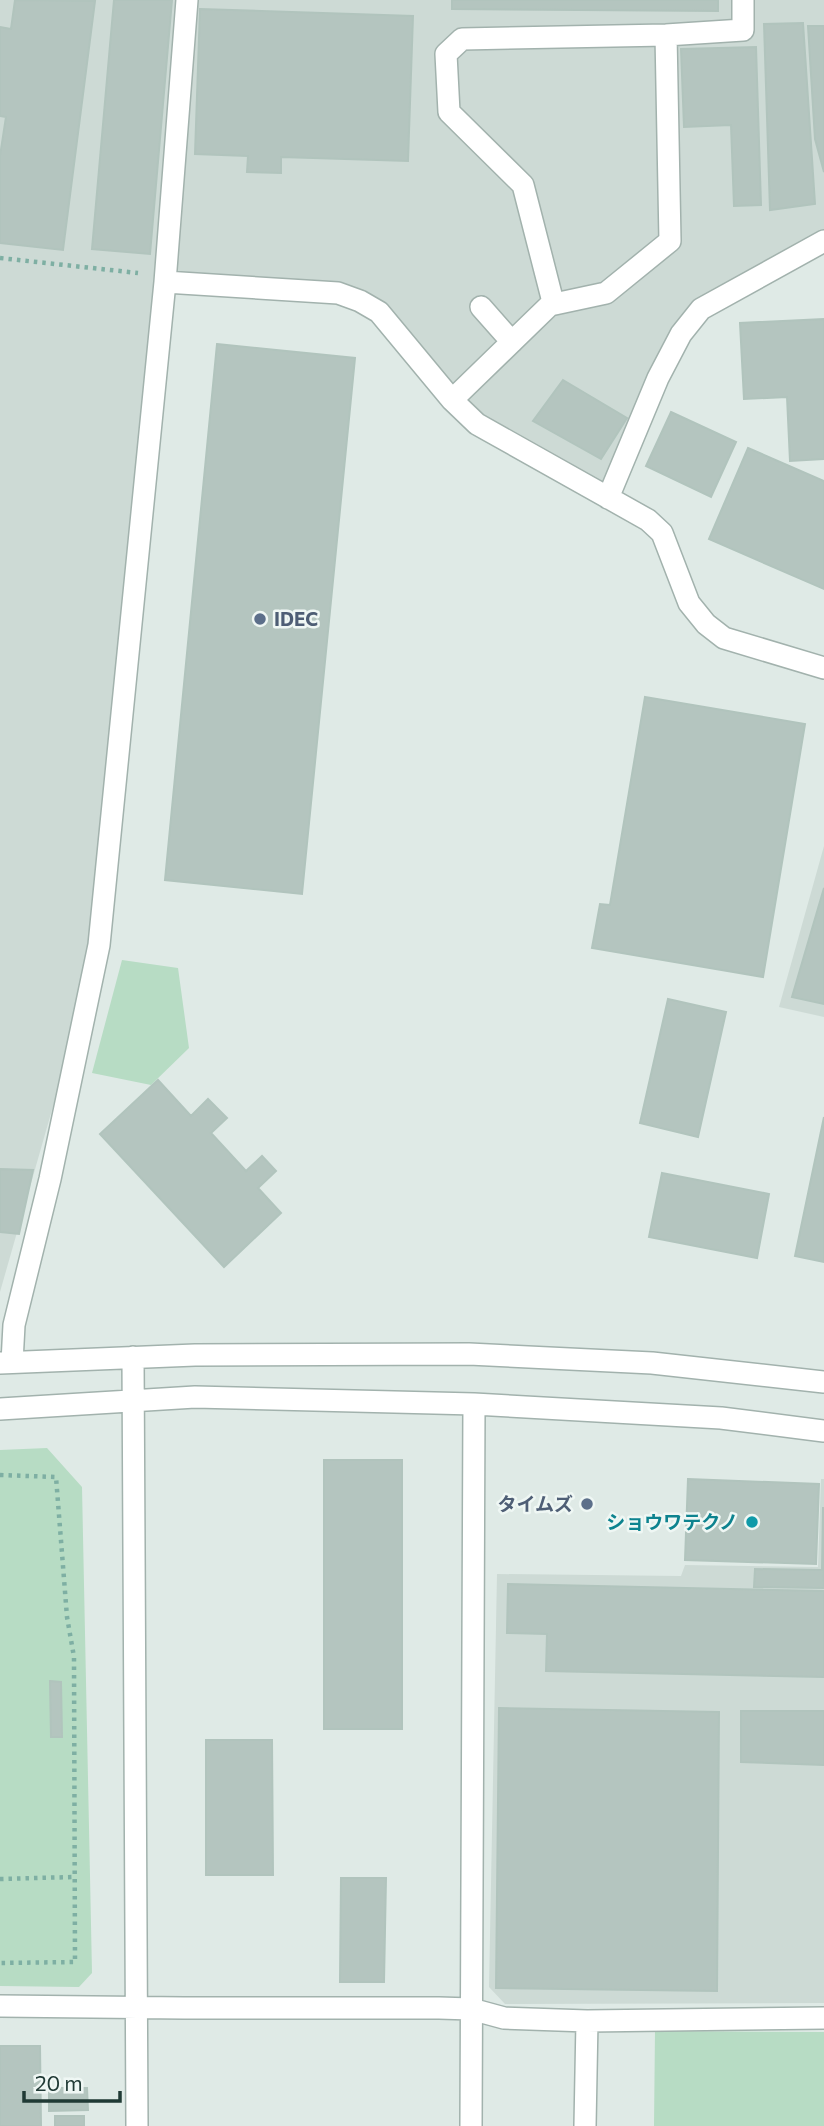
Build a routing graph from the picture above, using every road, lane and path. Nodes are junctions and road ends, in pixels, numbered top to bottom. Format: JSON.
{"nodes":[{"id":1,"x":187,"y":0,"type":"edge"},
{"id":2,"x":743,"y":0,"type":"edge"},
{"id":3,"x":666,"y":35,"type":"junction"},
{"id":4,"x":824,"y":242,"type":"edge"},
{"id":5,"x":0,"y":258,"type":"edge"},
{"id":6,"x":165,"y":279,"type":"junction"},
{"id":7,"x":550,"y":305,"type":"junction"},
{"id":8,"x":481,"y":307,"type":"dead end"},
{"id":9,"x":512,"y":342,"type":"junction"},
{"id":10,"x":452,"y":400,"type":"junction"},
{"id":11,"x":608,"y":498,"type":"junction"},
{"id":12,"x":824,"y":668,"type":"edge"},
{"id":13,"x":133,"y":1357,"type":"junction"},
{"id":14,"x":6,"y":1363,"type":"edge"},
{"id":15,"x":824,"y":1382,"type":"edge"},
{"id":16,"x":135,"y":1402,"type":"junction"},
{"id":17,"x":474,"y":1404,"type":"junction"},
{"id":18,"x":0,"y":1409,"type":"edge"},
{"id":19,"x":824,"y":1431,"type":"edge"},
{"id":20,"x":0,"y":1475,"type":"edge"},
{"id":21,"x":74,"y":1877,"type":"junction"},
{"id":22,"x":0,"y":1879,"type":"edge"},
{"id":23,"x":0,"y":1963,"type":"edge"},
{"id":24,"x":0,"y":2006,"type":"edge"},
{"id":25,"x":136,"y":2006,"type":"junction"},
{"id":26,"x":471,"y":2009,"type":"junction"},
{"id":27,"x":824,"y":2018,"type":"edge"},
{"id":28,"x":587,"y":2021,"type":"junction"},
{"id":29,"x":137,"y":2126,"type":"edge"},
{"id":30,"x":471,"y":2126,"type":"edge"},
{"id":31,"x":585,"y":2126,"type":"edge"}],
"edges":[{"from":1,"to":6,"type":"street"},
{"from":2,"to":3,"type":"street"},
{"from":3,"to":7,"type":"street"},
{"from":3,"to":7,"type":"street"},
{"from":4,"to":11,"type":"street"},
{"from":5,"to":6,"type":"path"},
{"from":6,"to":10,"type":"street"},
{"from":6,"to":14,"type":"street"},
{"from":7,"to":9,"type":"street"},
{"from":8,"to":9,"type":"street"},
{"from":9,"to":10,"type":"street"},
{"from":10,"to":11,"type":"street"},
{"from":11,"to":12,"type":"street"},
{"from":13,"to":14,"type":"street"},
{"from":13,"to":15,"type":"street"},
{"from":13,"to":16,"type":"street"},
{"from":16,"to":17,"type":"street"},
{"from":16,"to":18,"type":"street"},
{"from":16,"to":25,"type":"street"},
{"from":17,"to":19,"type":"street"},
{"from":17,"to":26,"type":"street"},
{"from":20,"to":21,"type":"path"},
{"from":21,"to":22,"type":"path"},
{"from":21,"to":23,"type":"path"},
{"from":24,"to":25,"type":"street"},
{"from":25,"to":26,"type":"street"},
{"from":25,"to":29,"type":"street"},
{"from":26,"to":28,"type":"street"},
{"from":26,"to":30,"type":"street"},
{"from":27,"to":28,"type":"street"},
{"from":28,"to":31,"type":"street"}]}
